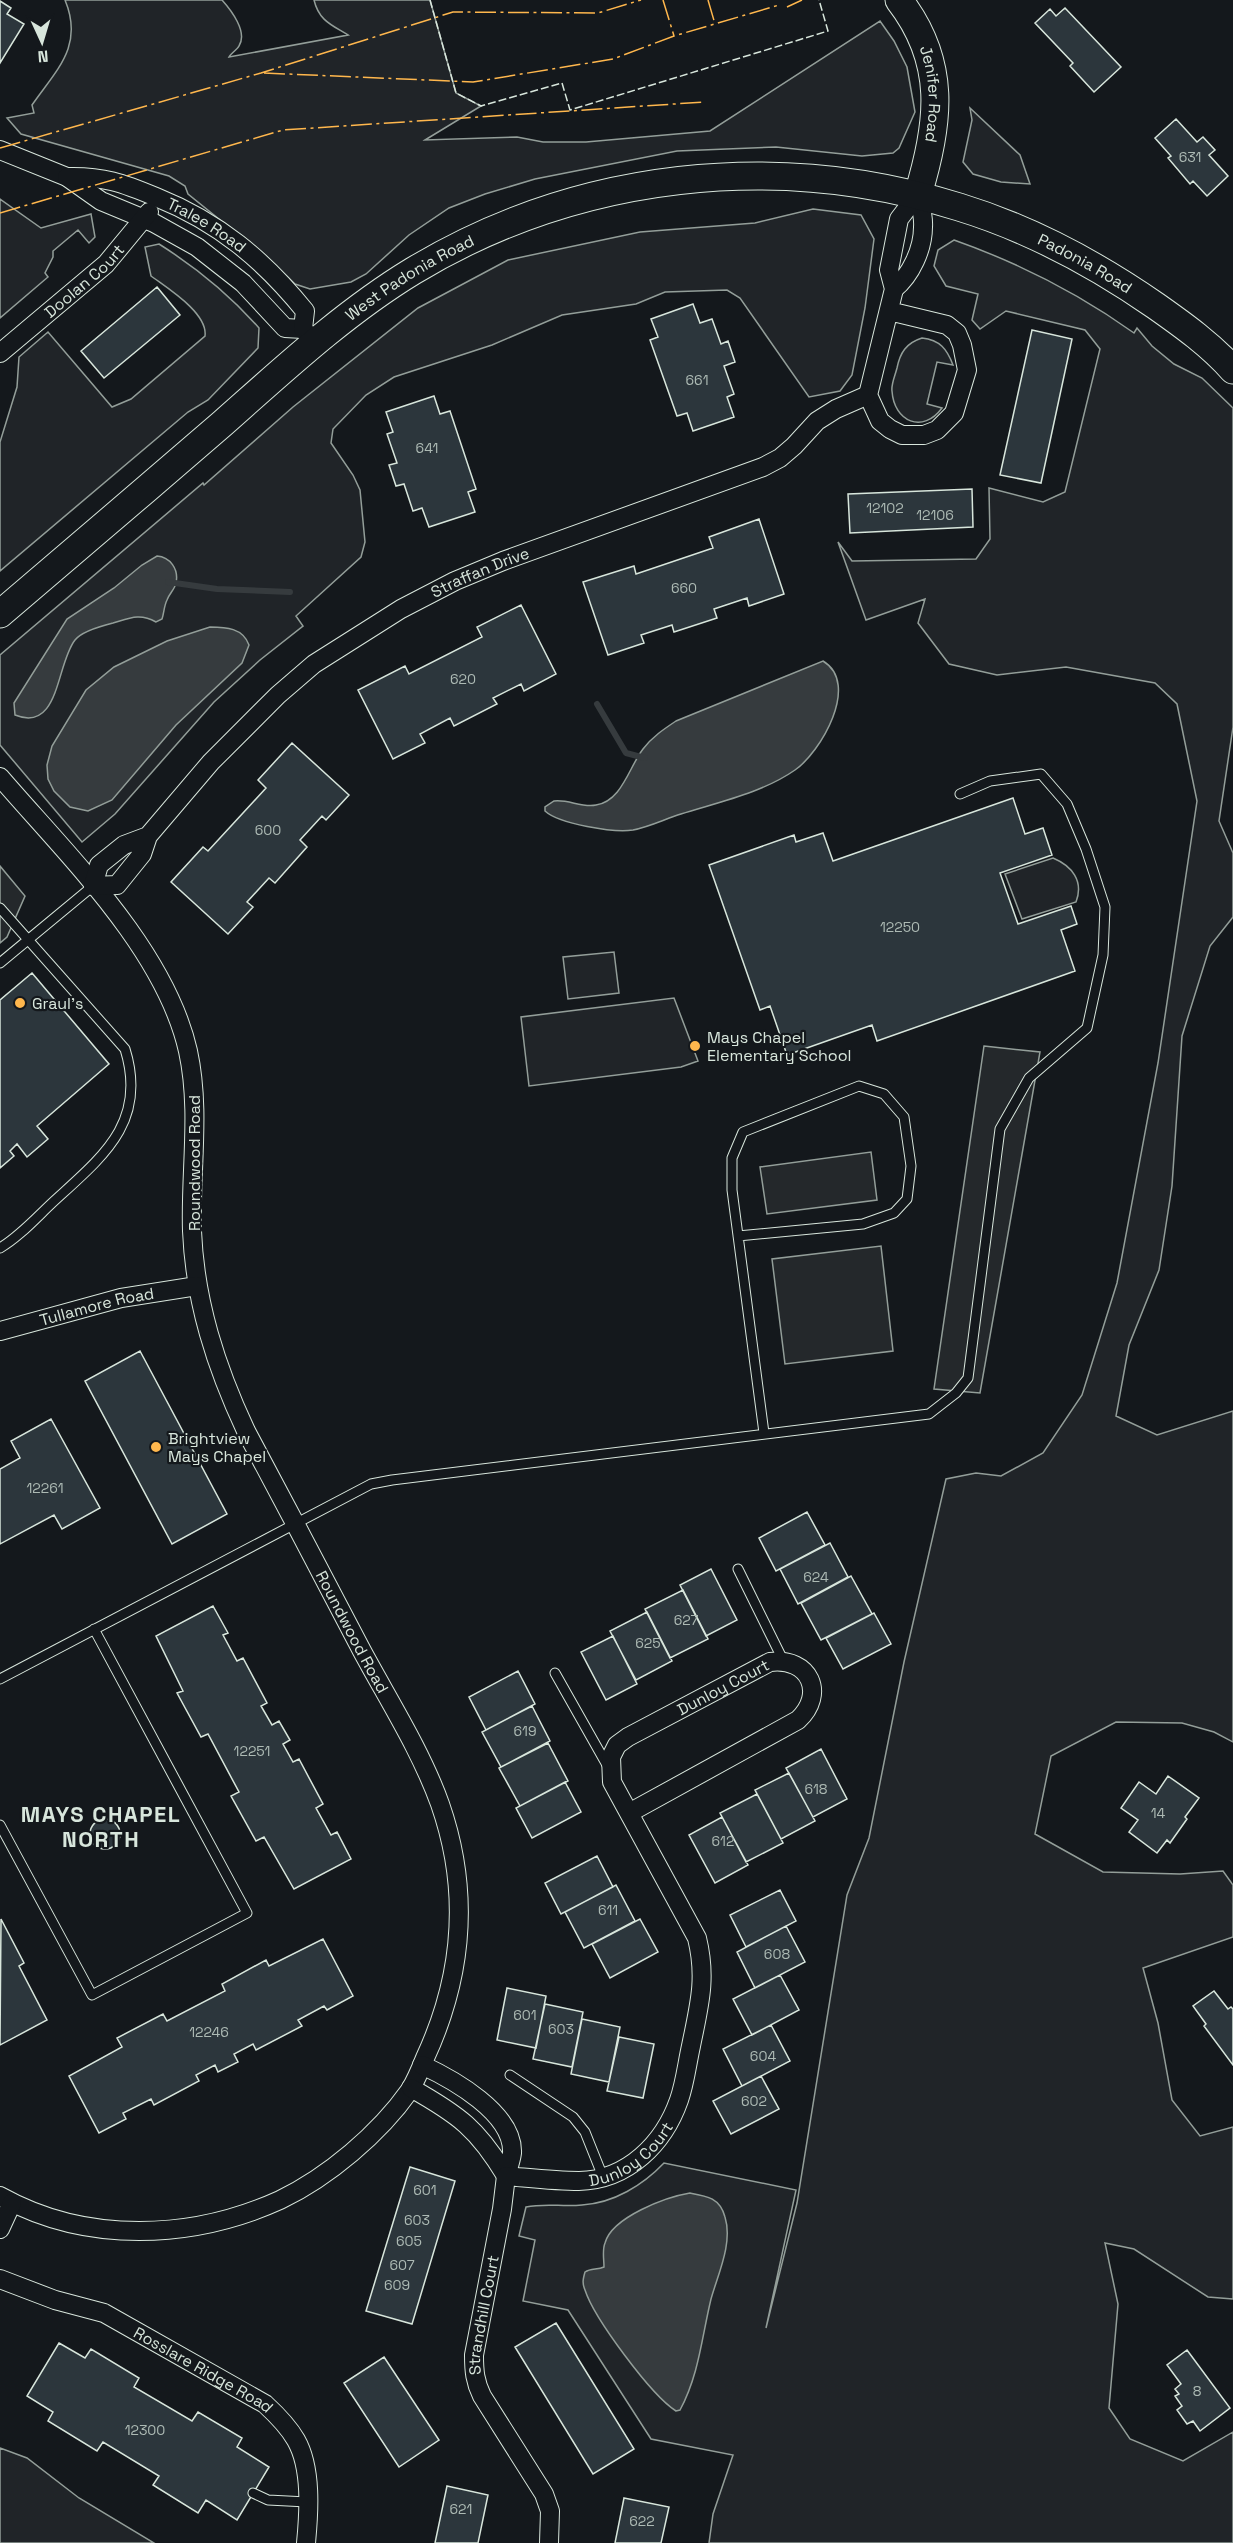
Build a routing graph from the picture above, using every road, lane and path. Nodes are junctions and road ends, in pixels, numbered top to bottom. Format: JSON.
{"nodes":[{"id":1,"x":899,"y":0,"type":"edge"},
{"id":2,"x":0,"y":150,"type":"edge"},
{"id":3,"x":67,"y":177,"type":"junction"},
{"id":4,"x":918,"y":194,"type":"junction"},
{"id":5,"x":159,"y":198,"type":"junction"},
{"id":6,"x":144,"y":219,"type":"junction"},
{"id":7,"x":894,"y":289,"type":"junction"},
{"id":8,"x":889,"y":311,"type":"junction"},
{"id":9,"x":309,"y":336,"type":"junction"},
{"id":10,"x":0,"y":353,"type":"edge"},
{"id":11,"x":1230,"y":362,"type":"edge"},
{"id":12,"x":868,"y":395,"type":"junction"},
{"id":13,"x":0,"y":614,"type":"edge"},
{"id":14,"x":0,"y":777,"type":"edge"},
{"id":15,"x":960,"y":794,"type":"dead end"},
{"id":16,"x":148,"y":836,"type":"junction"},
{"id":17,"x":93,"y":886,"type":"junction"},
{"id":18,"x":0,"y":908,"type":"edge"},
{"id":19,"x":26,"y":939,"type":"junction"},
{"id":20,"x":0,"y":963,"type":"edge"},
{"id":21,"x":738,"y":1236,"type":"junction"},
{"id":22,"x":0,"y":1248,"type":"edge"},
{"id":23,"x":196,"y":1286,"type":"junction"},
{"id":24,"x":0,"y":1331,"type":"edge"},
{"id":25,"x":764,"y":1433,"type":"junction"},
{"id":26,"x":295,"y":1523,"type":"junction"},
{"id":27,"x":738,"y":1569,"type":"dead end"},
{"id":28,"x":94,"y":1629,"type":"junction"},
{"id":29,"x":783,"y":1660,"type":"junction"},
{"id":30,"x":555,"y":1673,"type":"dead end"},
{"id":31,"x":0,"y":1679,"type":"edge"},
{"id":32,"x":610,"y":1769,"type":"junction"},
{"id":33,"x":629,"y":1813,"type":"junction"},
{"id":34,"x":0,"y":1825,"type":"edge"},
{"id":35,"x":422,"y":2065,"type":"junction"},
{"id":36,"x":510,"y":2075,"type":"dead end"},
{"id":37,"x":411,"y":2088,"type":"junction"},
{"id":38,"x":506,"y":2176,"type":"junction"},
{"id":39,"x":603,"y":2177,"type":"junction"},
{"id":40,"x":6,"y":2200,"type":"edge"},
{"id":41,"x":0,"y":2229,"type":"edge"},
{"id":42,"x":0,"y":2279,"type":"edge"},
{"id":43,"x":253,"y":2493,"type":"dead end"},
{"id":44,"x":308,"y":2502,"type":"junction"},
{"id":45,"x":306,"y":2543,"type":"edge"},
{"id":46,"x":549,"y":2543,"type":"edge"}],
"edges":[{"from":1,"to":4,"type":"main road","name":"Jenifer Road"},
{"from":2,"to":3,"type":"street","name":"Tralee Road"},
{"from":3,"to":5,"type":"street","name":"Tralee Road"},
{"from":3,"to":6,"type":"street","name":"Tralee Road"},
{"from":4,"to":7,"type":"street"},
{"from":4,"to":7,"type":"street"},
{"from":4,"to":9,"type":"main road","name":"West Padonia Road"},
{"from":4,"to":11,"type":"main road","name":"Padonia Road"},
{"from":5,"to":6,"type":"street","name":"Doolan Court"},
{"from":5,"to":9,"type":"street","name":"Tralee Road"},
{"from":6,"to":9,"type":"street","name":"Tralee Road"},
{"from":6,"to":10,"type":"street","name":"Doolan Court"},
{"from":7,"to":8,"type":"street"},
{"from":8,"to":12,"type":"street"},
{"from":8,"to":12,"type":"street"},
{"from":9,"to":13,"type":"main road","name":"West Padonia Road"},
{"from":12,"to":16,"type":"street","name":"Straffan Drive"},
{"from":14,"to":17,"type":"street","name":"Roundwood Road"},
{"from":15,"to":25,"type":"lane"},
{"from":16,"to":17,"type":"street","name":"Straffan Drive"},
{"from":16,"to":17,"type":"street","name":"Straffan Drive"},
{"from":17,"to":19,"type":"lane"},
{"from":17,"to":23,"type":"street","name":"Roundwood Road"},
{"from":18,"to":19,"type":"lane"},
{"from":19,"to":20,"type":"lane"},
{"from":19,"to":22,"type":"lane"},
{"from":21,"to":21,"type":"lane"},
{"from":21,"to":25,"type":"lane"},
{"from":23,"to":24,"type":"street","name":"Tullamore Road"},
{"from":23,"to":26,"type":"street","name":"Roundwood Road"},
{"from":25,"to":26,"type":"lane"},
{"from":26,"to":28,"type":"lane"},
{"from":26,"to":35,"type":"street","name":"Roundwood Road"},
{"from":27,"to":29,"type":"lane"},
{"from":28,"to":31,"type":"lane"},
{"from":28,"to":34,"type":"lane"},
{"from":29,"to":32,"type":"street","name":"Dunloy Court"},
{"from":29,"to":33,"type":"street","name":"Dunloy Court"},
{"from":30,"to":32,"type":"lane"},
{"from":32,"to":33,"type":"street","name":"Dunloy Court"},
{"from":33,"to":39,"type":"street","name":"Dunloy Court"},
{"from":35,"to":37,"type":"street","name":"Roundwood Road"},
{"from":35,"to":38,"type":"street","name":"Strandhill Court"},
{"from":36,"to":39,"type":"lane"},
{"from":37,"to":38,"type":"street"},
{"from":37,"to":40,"type":"street","name":"Roundwood Road"},
{"from":38,"to":39,"type":"street","name":"Dunloy Court"},
{"from":38,"to":46,"type":"street","name":"Strandhill Court"},
{"from":40,"to":41,"type":"street"},
{"from":42,"to":44,"type":"street","name":"Rosslare Ridge Road"},
{"from":43,"to":44,"type":"lane"},
{"from":44,"to":45,"type":"street","name":"Rosslare Ridge Road"}]}
